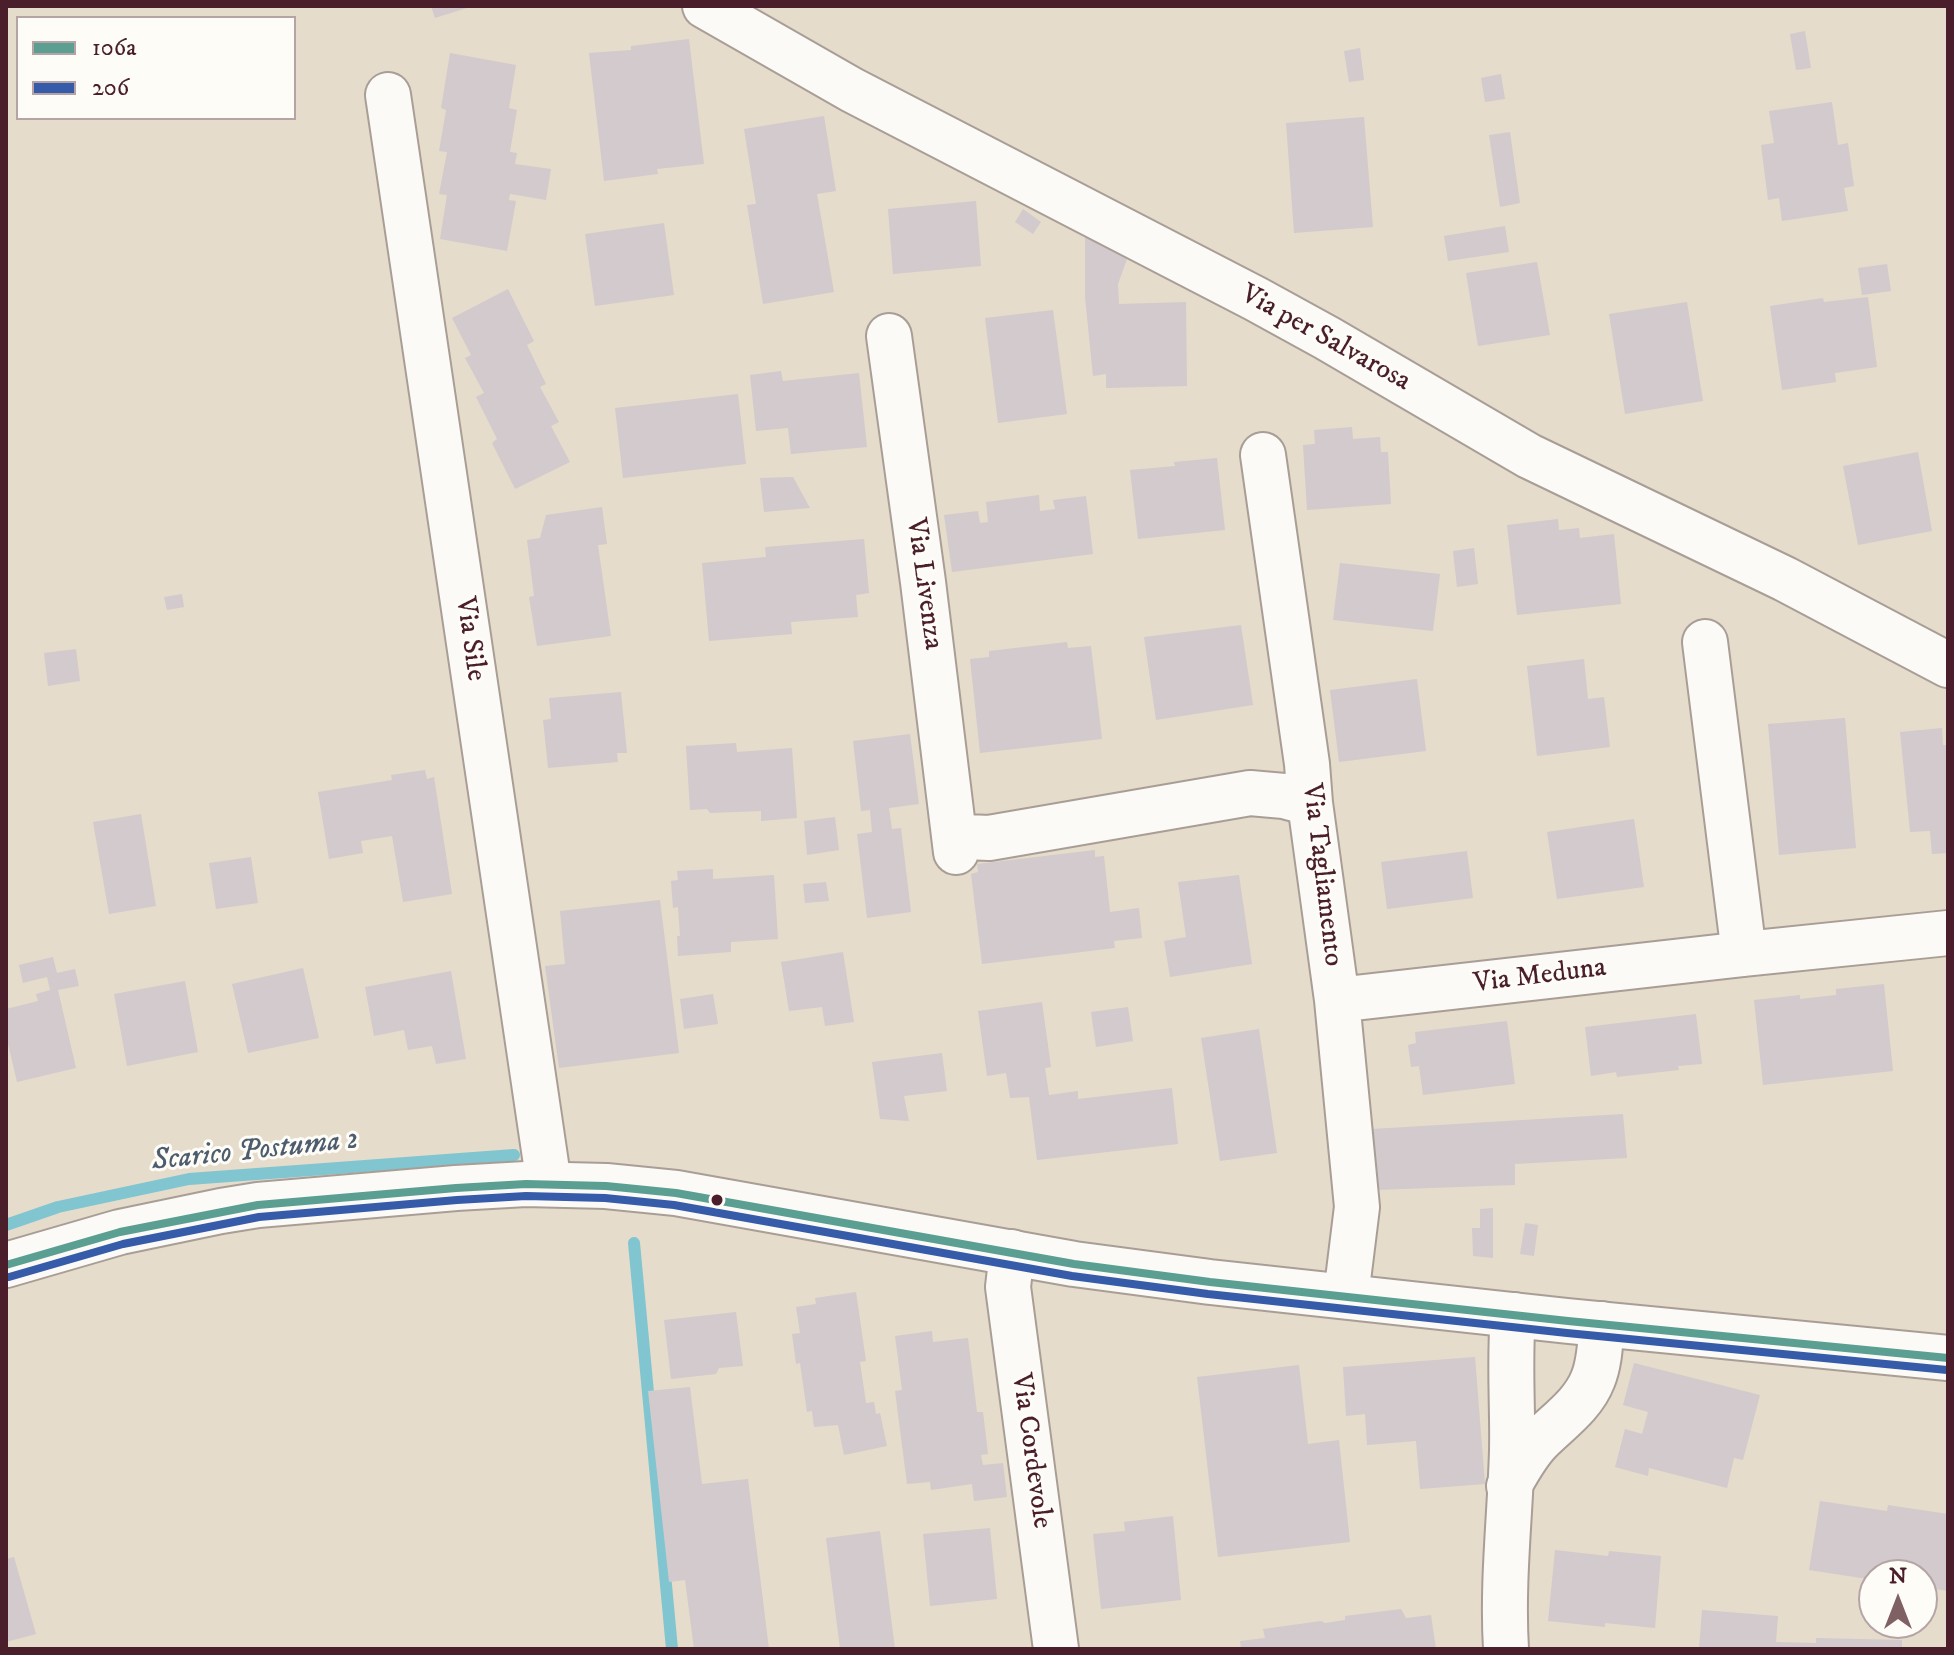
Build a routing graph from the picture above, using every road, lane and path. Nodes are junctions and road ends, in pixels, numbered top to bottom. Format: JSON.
{"nodes":[{"id":1,"x":705,"y":6,"type":"edge"},
{"id":2,"x":388,"y":95,"type":"dead end"},
{"id":3,"x":889,"y":336,"type":"dead end"},
{"id":4,"x":1263,"y":455,"type":"dead end"},
{"id":5,"x":1705,"y":642,"type":"dead end"},
{"id":6,"x":1948,"y":665,"type":"edge"},
{"id":7,"x":1310,"y":803,"type":"junction"},
{"id":8,"x":1948,"y":933,"type":"edge"},
{"id":9,"x":1744,"y":954,"type":"junction"},
{"id":10,"x":1337,"y":1000,"type":"junction"},
{"id":11,"x":549,"y":1184,"type":"junction"},
{"id":12,"x":1012,"y":1252,"type":"junction"},
{"id":13,"x":6,"y":1265,"type":"edge"},
{"id":14,"x":1346,"y":1296,"type":"junction"},
{"id":15,"x":1513,"y":1315,"type":"junction"},
{"id":16,"x":1602,"y":1324,"type":"junction"},
{"id":17,"x":1948,"y":1358,"type":"edge"},
{"id":18,"x":1509,"y":1486,"type":"junction"},
{"id":19,"x":1056,"y":1649,"type":"edge"},
{"id":20,"x":1506,"y":1649,"type":"edge"}],
"edges":[{"from":1,"to":6,"type":"street","name":"Via per Salvarosa"},
{"from":2,"to":11,"type":"street","name":"Via Sile"},
{"from":3,"to":7,"type":"street","name":"Via Livenza"},
{"from":4,"to":7,"type":"street","name":"Via Tagliamento"},
{"from":5,"to":9,"type":"street"},
{"from":7,"to":10,"type":"street","name":"Via Tagliamento"},
{"from":8,"to":9,"type":"street","name":"Via Meduna"},
{"from":9,"to":10,"type":"street","name":"Via Meduna"},
{"from":10,"to":14,"type":"street","name":"Via Tagliamento"},
{"from":11,"to":12,"type":"street"},
{"from":11,"to":13,"type":"street"},
{"from":12,"to":14,"type":"street"},
{"from":12,"to":19,"type":"street","name":"Via Cordevole"},
{"from":14,"to":15,"type":"street"},
{"from":15,"to":16,"type":"street"},
{"from":15,"to":18,"type":"street"},
{"from":16,"to":17,"type":"street"},
{"from":16,"to":18,"type":"street"},
{"from":18,"to":20,"type":"street"}]}
